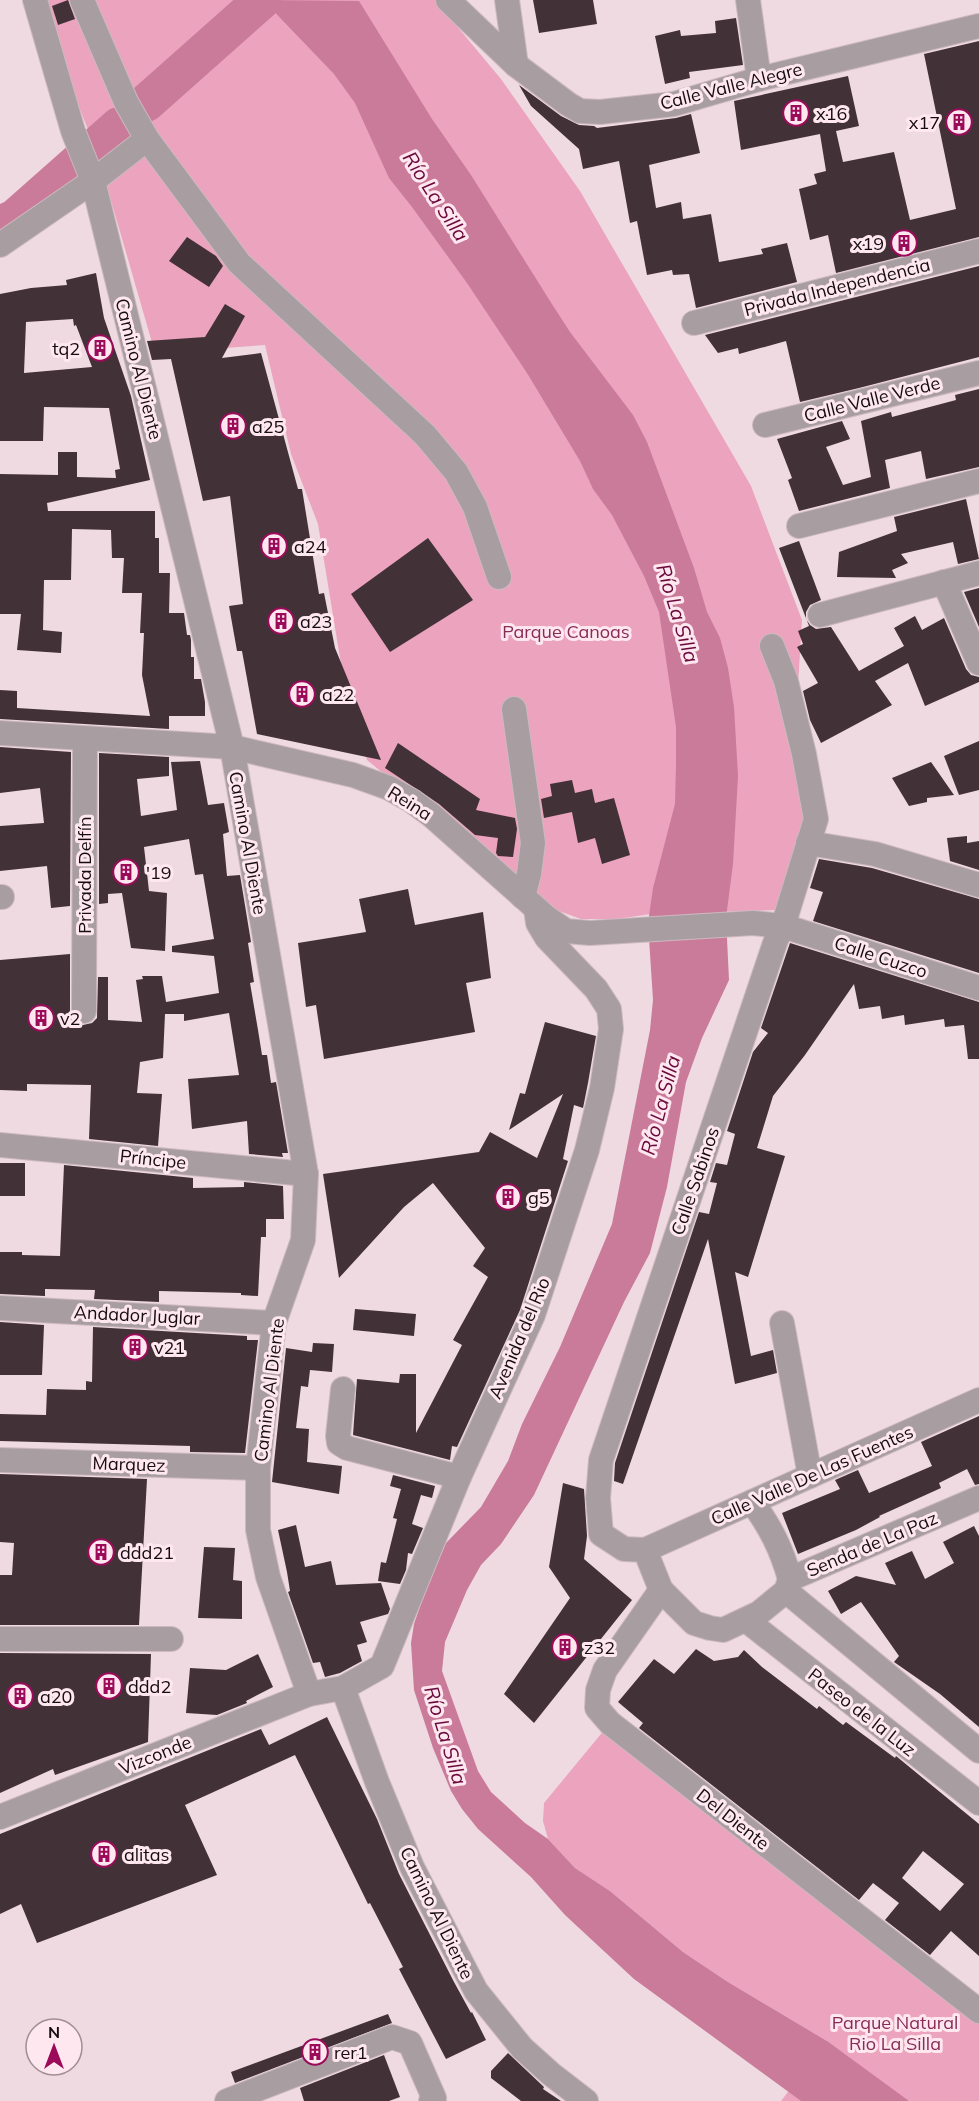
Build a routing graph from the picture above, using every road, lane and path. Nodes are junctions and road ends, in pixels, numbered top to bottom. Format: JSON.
{"nodes":[{"id":1,"x":35,"y":0,"type":"edge"},
{"id":2,"x":82,"y":0,"type":"edge"},
{"id":3,"x":448,"y":0,"type":"edge"},
{"id":4,"x":507,"y":0,"type":"edge"},
{"id":5,"x":748,"y":0,"type":"edge"},
{"id":6,"x":979,"y":26,"type":"edge"},
{"id":7,"x":516,"y":65,"type":"junction"},
{"id":8,"x":759,"y":79,"type":"junction"},
{"id":9,"x":147,"y":139,"type":"junction"},
{"id":10,"x":92,"y":180,"type":"junction"},
{"id":11,"x":0,"y":245,"type":"edge"},
{"id":12,"x":979,"y":251,"type":"edge"},
{"id":13,"x":694,"y":323,"type":"dead end"},
{"id":14,"x":979,"y":373,"type":"edge"},
{"id":15,"x":765,"y":425,"type":"dead end"},
{"id":16,"x":979,"y":481,"type":"edge"},
{"id":17,"x":799,"y":526,"type":"dead end"},
{"id":18,"x":979,"y":573,"type":"edge"},
{"id":19,"x":499,"y":577,"type":"dead end"},
{"id":20,"x":944,"y":582,"type":"junction"},
{"id":21,"x":820,"y":615,"type":"dead end"},
{"id":22,"x":772,"y":645,"type":"dead end"},
{"id":23,"x":979,"y":663,"type":"edge"},
{"id":24,"x":514,"y":709,"type":"dead end"},
{"id":25,"x":0,"y":733,"type":"edge"},
{"id":26,"x":85,"y":739,"type":"junction"},
{"id":27,"x":232,"y":747,"type":"junction"},
{"id":28,"x":808,"y":843,"type":"junction"},
{"id":29,"x":979,"y":885,"type":"edge"},
{"id":30,"x":529,"y":903,"type":"junction"},
{"id":31,"x":783,"y":926,"type":"junction"},
{"id":32,"x":979,"y":988,"type":"edge"},
{"id":33,"x":84,"y":1011,"type":"dead end"},
{"id":34,"x":0,"y":1145,"type":"edge"},
{"id":35,"x":306,"y":1174,"type":"junction"},
{"id":36,"x":0,"y":1308,"type":"edge"},
{"id":37,"x":274,"y":1323,"type":"junction"},
{"id":38,"x":782,"y":1323,"type":"dead end"},
{"id":39,"x":343,"y":1389,"type":"dead end"},
{"id":40,"x":979,"y":1400,"type":"edge"},
{"id":41,"x":0,"y":1460,"type":"edge"},
{"id":42,"x":258,"y":1468,"type":"junction"},
{"id":43,"x":810,"y":1476,"type":"junction"},
{"id":44,"x":459,"y":1477,"type":"junction"},
{"id":45,"x":979,"y":1498,"type":"edge"},
{"id":46,"x":752,"y":1502,"type":"junction"},
{"id":47,"x":645,"y":1550,"type":"junction"},
{"id":48,"x":788,"y":1585,"type":"junction"},
{"id":49,"x":661,"y":1590,"type":"junction"},
{"id":50,"x":746,"y":1620,"type":"junction"},
{"id":51,"x":0,"y":1639,"type":"edge"},
{"id":52,"x":171,"y":1639,"type":"dead end"},
{"id":53,"x":343,"y":1688,"type":"junction"},
{"id":54,"x":309,"y":1694,"type":"junction"},
{"id":55,"x":979,"y":1750,"type":"edge"},
{"id":56,"x":979,"y":1803,"type":"edge"},
{"id":57,"x":0,"y":1817,"type":"edge"},
{"id":58,"x":977,"y":2005,"type":"edge"},
{"id":59,"x":279,"y":2092,"type":"edge"},
{"id":60,"x":227,"y":2101,"type":"edge"},
{"id":61,"x":431,"y":2101,"type":"edge"},
{"id":62,"x":586,"y":2101,"type":"edge"}],
"edges":[{"from":1,"to":10,"type":"street","name":"Camino Al Diente"},
{"from":2,"to":9,"type":"street"},
{"from":3,"to":7,"type":"street","name":"Calle Valle Alegre"},
{"from":4,"to":7,"type":"street"},
{"from":5,"to":8,"type":"street"},
{"from":6,"to":8,"type":"street","name":"Calle Valle Alegre"},
{"from":7,"to":8,"type":"street","name":"Calle Valle Alegre"},
{"from":9,"to":10,"type":"street"},
{"from":9,"to":19,"type":"street"},
{"from":10,"to":11,"type":"street"},
{"from":10,"to":27,"type":"street","name":"Camino Al Diente"},
{"from":12,"to":13,"type":"street","name":"Privada Independencia"},
{"from":14,"to":15,"type":"street","name":"Calle Valle Verde"},
{"from":16,"to":17,"type":"street"},
{"from":18,"to":20,"type":"street"},
{"from":20,"to":21,"type":"street"},
{"from":20,"to":23,"type":"street"},
{"from":22,"to":28,"type":"street","name":"Calle Sabinos"},
{"from":24,"to":30,"type":"street"},
{"from":25,"to":26,"type":"street","name":"Reina"},
{"from":26,"to":27,"type":"street","name":"Reina"},
{"from":26,"to":33,"type":"street","name":"Privada Delfín"},
{"from":27,"to":30,"type":"street","name":"Reina"},
{"from":27,"to":35,"type":"street","name":"Camino Al Diente"},
{"from":28,"to":29,"type":"street"},
{"from":28,"to":31,"type":"street","name":"Calle Sabinos"},
{"from":30,"to":31,"type":"street","name":"Reina"},
{"from":30,"to":44,"type":"street","name":"Avenida del Rio"},
{"from":31,"to":32,"type":"street","name":"Calle Cuzco"},
{"from":31,"to":47,"type":"street","name":"Calle Sabinos"},
{"from":34,"to":35,"type":"street","name":"Príncipe"},
{"from":35,"to":37,"type":"street","name":"Camino Al Diente"},
{"from":36,"to":37,"type":"street","name":"Andador Juglar"},
{"from":37,"to":42,"type":"street","name":"Camino Al Diente"},
{"from":38,"to":43,"type":"street"},
{"from":39,"to":44,"type":"street"},
{"from":40,"to":43,"type":"street","name":"Calle Valle De Las Fuentes"},
{"from":41,"to":42,"type":"street","name":"Marquez"},
{"from":42,"to":54,"type":"street","name":"Camino Al Diente"},
{"from":43,"to":46,"type":"street","name":"Calle Valle De Las Fuentes"},
{"from":44,"to":53,"type":"street","name":"Avenida del Rio"},
{"from":45,"to":48,"type":"street","name":"Senda de La Paz"},
{"from":46,"to":47,"type":"street","name":"Calle Valle De Las Fuentes"},
{"from":46,"to":48,"type":"street"},
{"from":47,"to":49,"type":"street"},
{"from":48,"to":50,"type":"street","name":"Senda de La Paz"},
{"from":48,"to":55,"type":"street"},
{"from":49,"to":50,"type":"street"},
{"from":49,"to":58,"type":"street","name":"Del Diente"},
{"from":50,"to":56,"type":"street","name":"Paseo de la Luz"},
{"from":51,"to":52,"type":"street"},
{"from":53,"to":54,"type":"street","name":"Avenida del Rio"},
{"from":53,"to":62,"type":"street","name":"Camino Al Diente"},
{"from":54,"to":57,"type":"street","name":"Vizconde"},
{"from":59,"to":60,"type":"street"},
{"from":59,"to":61,"type":"street"}]}
